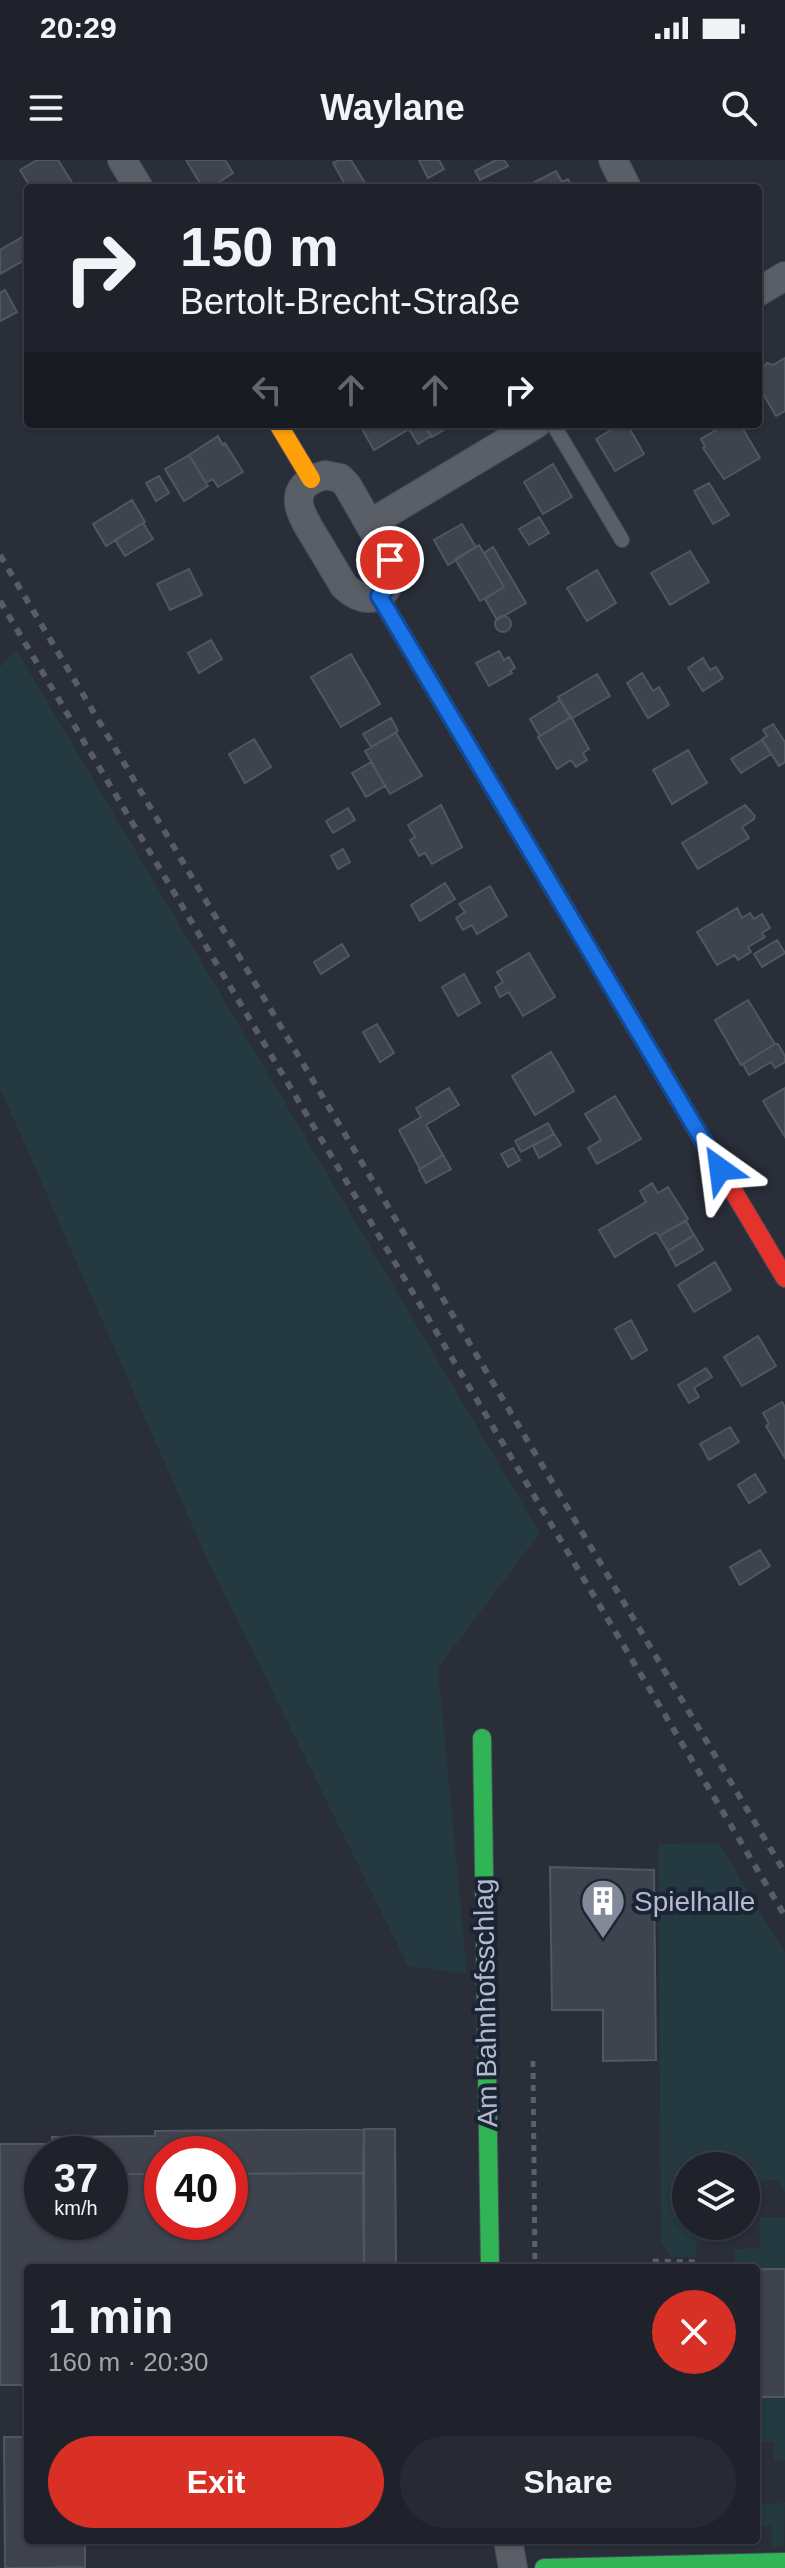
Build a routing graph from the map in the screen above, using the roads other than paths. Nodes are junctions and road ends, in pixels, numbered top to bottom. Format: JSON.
{"nodes":[{"id":1,"x":122,"y":160,"type":"edge"},
{"id":2,"x":613,"y":160,"type":"edge"},
{"id":3,"x":137,"y":184,"type":"edge"},
{"id":4,"x":625,"y":184,"type":"edge"},
{"id":5,"x":785,"y":276,"type":"edge"},
{"id":6,"x":762,"y":290,"type":"edge"},
{"id":7,"x":280,"y":428,"type":"edge"},
{"id":8,"x":529,"y":428,"type":"edge"},
{"id":9,"x":555,"y":428,"type":"edge"},
{"id":10,"x":311,"y":479,"type":"junction"},
{"id":11,"x":371,"y":523,"type":"junction"},
{"id":12,"x":622,"y":540,"type":"dead end"},
{"id":13,"x":379,"y":596,"type":"junction"},
{"id":14,"x":785,"y":1278,"type":"edge"},
{"id":15,"x":482,"y":1738,"type":"dead end"},
{"id":16,"x":490,"y":2264,"type":"edge"},
{"id":17,"x":509,"y":2544,"type":"edge"},
{"id":18,"x":785,"y":2562,"type":"edge"},
{"id":19,"x":513,"y":2568,"type":"edge"},
{"id":20,"x":544,"y":2568,"type":"edge"}],
"edges":[{"from":1,"to":3,"type":"street"},
{"from":2,"to":4,"type":"street"},
{"from":5,"to":6,"type":"street"},
{"from":7,"to":10,"type":"street"},
{"from":8,"to":11,"type":"street"},
{"from":9,"to":12,"type":"lane"},
{"from":10,"to":11,"type":"street"},
{"from":10,"to":13,"type":"street"},
{"from":11,"to":13,"type":"street"},
{"from":13,"to":14,"type":"street"},
{"from":15,"to":16,"type":"street","name":"Am Bahnhofsschlag"},
{"from":17,"to":19,"type":"street"},
{"from":18,"to":20,"type":"street"}]}
